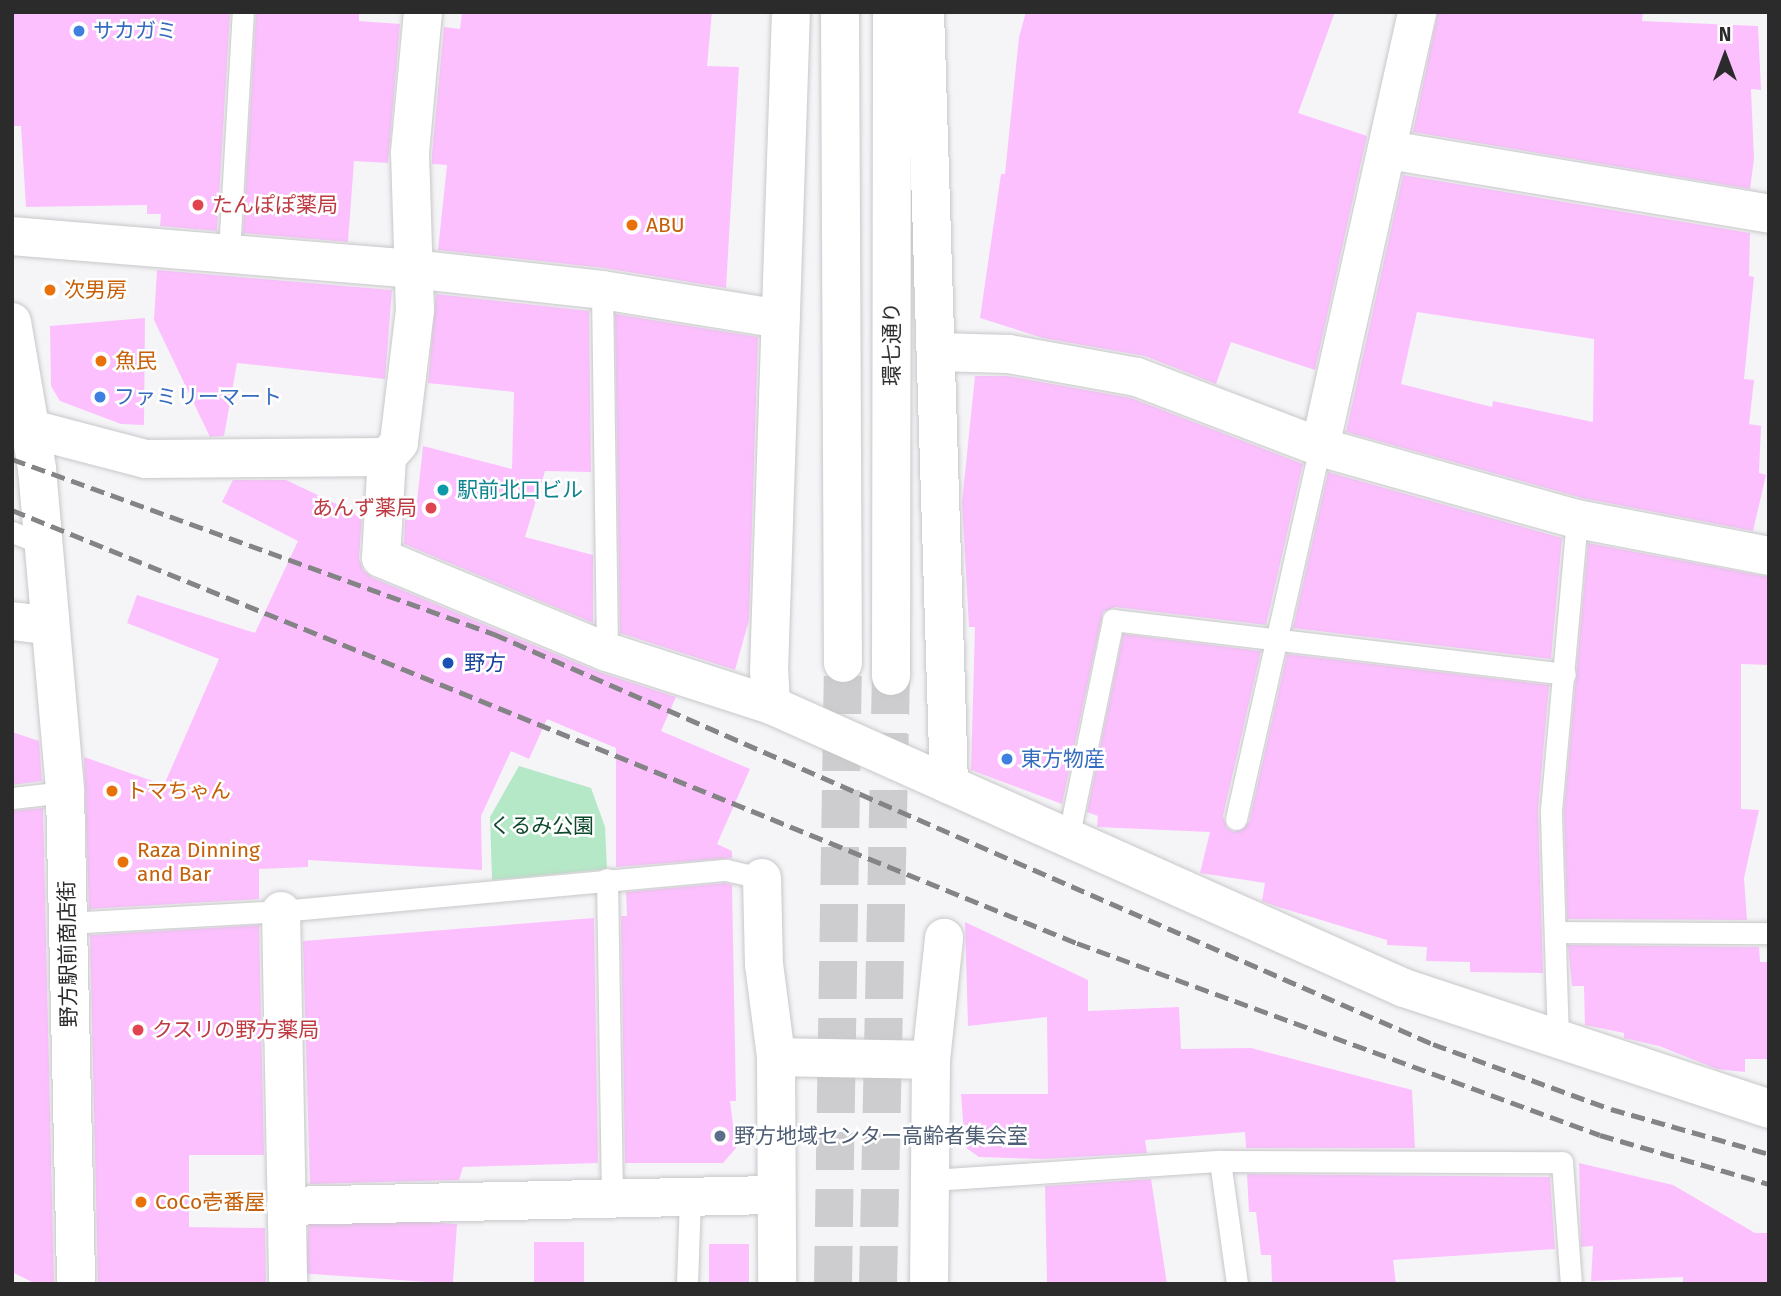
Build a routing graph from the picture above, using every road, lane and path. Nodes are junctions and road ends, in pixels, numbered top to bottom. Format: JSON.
{"nodes":[{"id":1,"x":243,"y":12,"type":"edge"},
{"id":2,"x":423,"y":12,"type":"edge"},
{"id":3,"x":791,"y":12,"type":"edge"},
{"id":4,"x":840,"y":12,"type":"edge"},
{"id":5,"x":892,"y":12,"type":"edge"},
{"id":6,"x":925,"y":12,"type":"edge"},
{"id":7,"x":1417,"y":12,"type":"edge"},
{"id":8,"x":1388,"y":150,"type":"junction"},
{"id":9,"x":1769,"y":214,"type":"edge"},
{"id":10,"x":12,"y":236,"type":"edge"},
{"id":11,"x":229,"y":252,"type":"junction"},
{"id":12,"x":412,"y":269,"type":"junction"},
{"id":13,"x":602,"y":290,"type":"junction"},
{"id":14,"x":781,"y":319,"type":"junction"},
{"id":15,"x":12,"y":322,"type":"edge"},
{"id":16,"x":938,"y":352,"type":"junction"},
{"id":17,"x":31,"y":429,"type":"junction"},
{"id":18,"x":1321,"y":447,"type":"junction"},
{"id":19,"x":387,"y":457,"type":"junction"},
{"id":20,"x":1577,"y":519,"type":"junction"},
{"id":21,"x":28,"y":538,"type":"edge"},
{"id":22,"x":1769,"y":556,"type":"edge"},
{"id":23,"x":12,"y":621,"type":"edge"},
{"id":24,"x":50,"y":626,"type":"junction"},
{"id":25,"x":1276,"y":640,"type":"junction"},
{"id":26,"x":607,"y":652,"type":"junction"},
{"id":27,"x":843,"y":663,"type":"tunnel mouth"},
{"id":28,"x":1565,"y":674,"type":"junction"},
{"id":29,"x":891,"y":676,"type":"tunnel mouth"},
{"id":30,"x":771,"y":705,"type":"junction"},
{"id":31,"x":949,"y":785,"type":"junction"},
{"id":32,"x":65,"y":792,"type":"junction"},
{"id":33,"x":12,"y":798,"type":"edge"},
{"id":34,"x":1236,"y":819,"type":"dead end"},
{"id":35,"x":1068,"y":839,"type":"junction"},
{"id":36,"x":762,"y":878,"type":"joint"},
{"id":37,"x":607,"y":879,"type":"junction"},
{"id":38,"x":281,"y":911,"type":"junction"},
{"id":39,"x":68,"y":923,"type":"junction"},
{"id":40,"x":1556,"y":932,"type":"junction"},
{"id":41,"x":1769,"y":933,"type":"edge"},
{"id":42,"x":944,"y":938,"type":"dead end"},
{"id":43,"x":1558,"y":1039,"type":"junction"},
{"id":44,"x":776,"y":1057,"type":"junction"},
{"id":45,"x":931,"y":1060,"type":"junction"},
{"id":46,"x":1769,"y":1109,"type":"edge"},
{"id":47,"x":1220,"y":1161,"type":"junction"},
{"id":48,"x":932,"y":1180,"type":"junction"},
{"id":49,"x":776,"y":1195,"type":"junction"},
{"id":50,"x":690,"y":1197,"type":"junction"},
{"id":51,"x":612,"y":1198,"type":"junction"},
{"id":52,"x":286,"y":1206,"type":"junction"},
{"id":53,"x":76,"y":1284,"type":"edge"},
{"id":54,"x":288,"y":1284,"type":"edge"},
{"id":55,"x":687,"y":1284,"type":"edge"},
{"id":56,"x":777,"y":1284,"type":"edge"},
{"id":57,"x":929,"y":1284,"type":"edge"},
{"id":58,"x":1237,"y":1284,"type":"edge"},
{"id":59,"x":1571,"y":1284,"type":"edge"}],
"edges":[{"from":1,"to":11,"type":"lane"},
{"from":2,"to":12,"type":"street"},
{"from":3,"to":14,"type":"street"},
{"from":4,"to":27,"type":"street"},
{"from":5,"to":29,"type":"street","name":"環七通り"},
{"from":6,"to":16,"type":"street"},
{"from":7,"to":8,"type":"street"},
{"from":8,"to":9,"type":"street"},
{"from":8,"to":18,"type":"street"},
{"from":10,"to":11,"type":"street"},
{"from":11,"to":12,"type":"street"},
{"from":12,"to":13,"type":"street"},
{"from":12,"to":19,"type":"street"},
{"from":13,"to":14,"type":"street"},
{"from":13,"to":26,"type":"lane"},
{"from":14,"to":30,"type":"street"},
{"from":15,"to":17,"type":"street","name":"野方駅前商店街"},
{"from":16,"to":18,"type":"street"},
{"from":16,"to":31,"type":"street"},
{"from":17,"to":19,"type":"street"},
{"from":17,"to":21,"type":"street","name":"野方駅前商店街"},
{"from":18,"to":20,"type":"street"},
{"from":18,"to":25,"type":"lane"},
{"from":19,"to":26,"type":"street"},
{"from":20,"to":22,"type":"street"},
{"from":20,"to":28,"type":"lane"},
{"from":21,"to":24,"type":"street","name":"野方駅前商店街"},
{"from":23,"to":24,"type":"street"},
{"from":24,"to":32,"type":"street","name":"野方駅前商店街"},
{"from":25,"to":28,"type":"lane"},
{"from":25,"to":34,"type":"lane"},
{"from":25,"to":35,"type":"lane"},
{"from":26,"to":30,"type":"street"},
{"from":28,"to":40,"type":"lane"},
{"from":30,"to":31,"type":"street"},
{"from":31,"to":35,"type":"street"},
{"from":32,"to":33,"type":"lane"},
{"from":32,"to":39,"type":"street","name":"野方駅前商店街"},
{"from":35,"to":43,"type":"street"},
{"from":36,"to":37,"type":"lane"},
{"from":36,"to":44,"type":"street"},
{"from":37,"to":38,"type":"lane"},
{"from":37,"to":51,"type":"lane"},
{"from":38,"to":39,"type":"lane"},
{"from":38,"to":52,"type":"street"},
{"from":39,"to":53,"type":"street","name":"野方駅前商店街"},
{"from":40,"to":41,"type":"lane"},
{"from":40,"to":43,"type":"lane"},
{"from":42,"to":45,"type":"street"},
{"from":43,"to":46,"type":"street"},
{"from":44,"to":45,"type":"street"},
{"from":44,"to":49,"type":"street"},
{"from":45,"to":48,"type":"street"},
{"from":47,"to":48,"type":"lane"},
{"from":47,"to":58,"type":"lane"},
{"from":47,"to":59,"type":"lane"},
{"from":48,"to":57,"type":"street"},
{"from":49,"to":50,"type":"street"},
{"from":49,"to":56,"type":"street"},
{"from":50,"to":51,"type":"street"},
{"from":50,"to":55,"type":"lane"},
{"from":51,"to":52,"type":"street"},
{"from":52,"to":54,"type":"street"}]}
